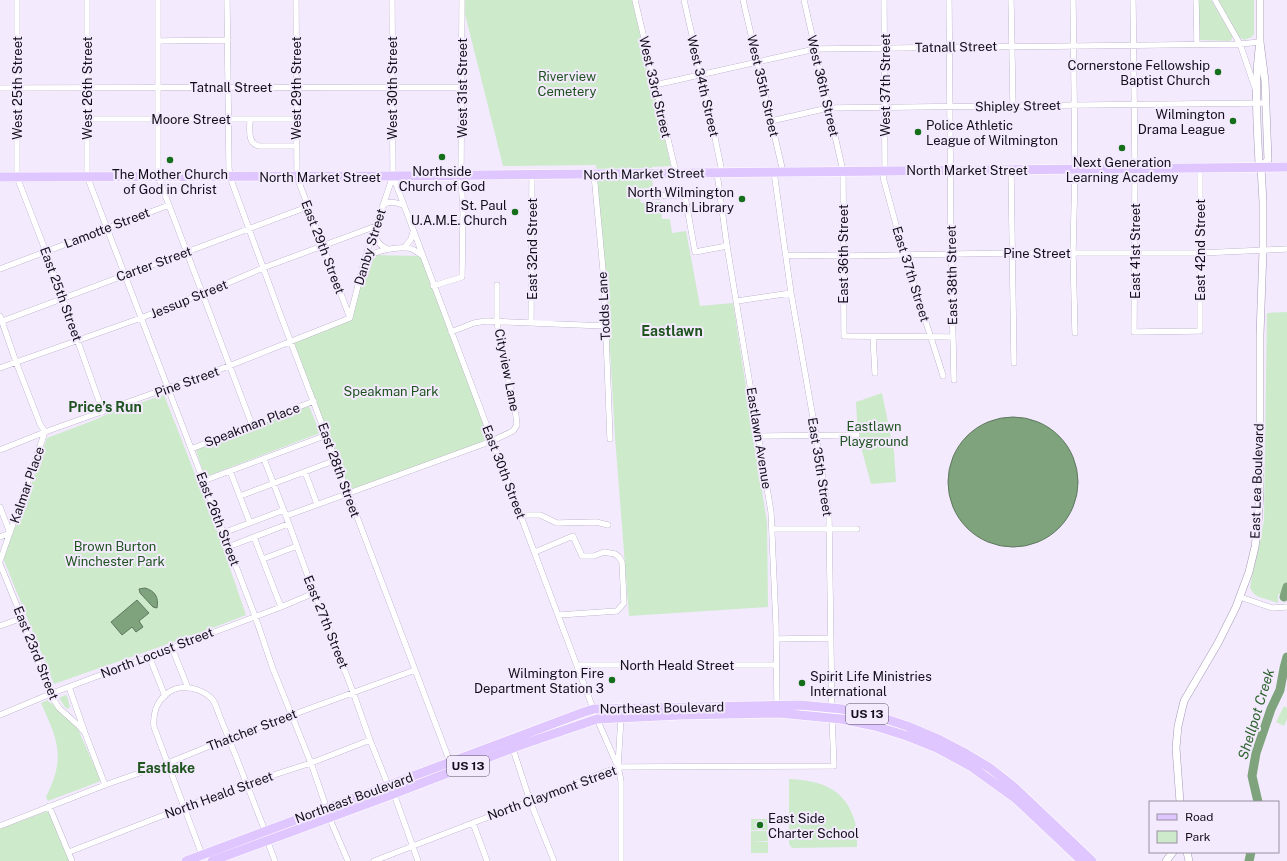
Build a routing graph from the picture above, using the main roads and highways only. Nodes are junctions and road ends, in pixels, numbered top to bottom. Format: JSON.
{"nodes":[{"id":1,"x":1287,"y":167,"type":"edge"},
{"id":2,"x":0,"y":177,"type":"edge"},
{"id":3,"x":778,"y":710,"type":"junction"},
{"id":4,"x":450,"y":762,"type":"junction"},
{"id":5,"x":404,"y":790,"type":"junction"},
{"id":6,"x":188,"y":860,"type":"edge"},
{"id":7,"x":1084,"y":860,"type":"edge"},
{"id":8,"x":212,"y":861,"type":"edge"}],
"edges":[{"from":1,"to":2,"type":"main road","name":"North Market Street"},
{"from":3,"to":4,"type":"main road","name":"Northeast Boulevard","number":"US 13"},
{"from":3,"to":5,"type":"main road","name":"Northeast Boulevard","number":"US 13"},
{"from":3,"to":7,"type":"main road","number":"US 13"},
{"from":3,"to":7,"type":"main road","number":"US 13"},
{"from":4,"to":5,"type":"main road"},
{"from":4,"to":6,"type":"main road","name":"Northeast Boulevard","number":"US 13"},
{"from":5,"to":8,"type":"main road","name":"Northeast Boulevard","number":"US 13"}]}
